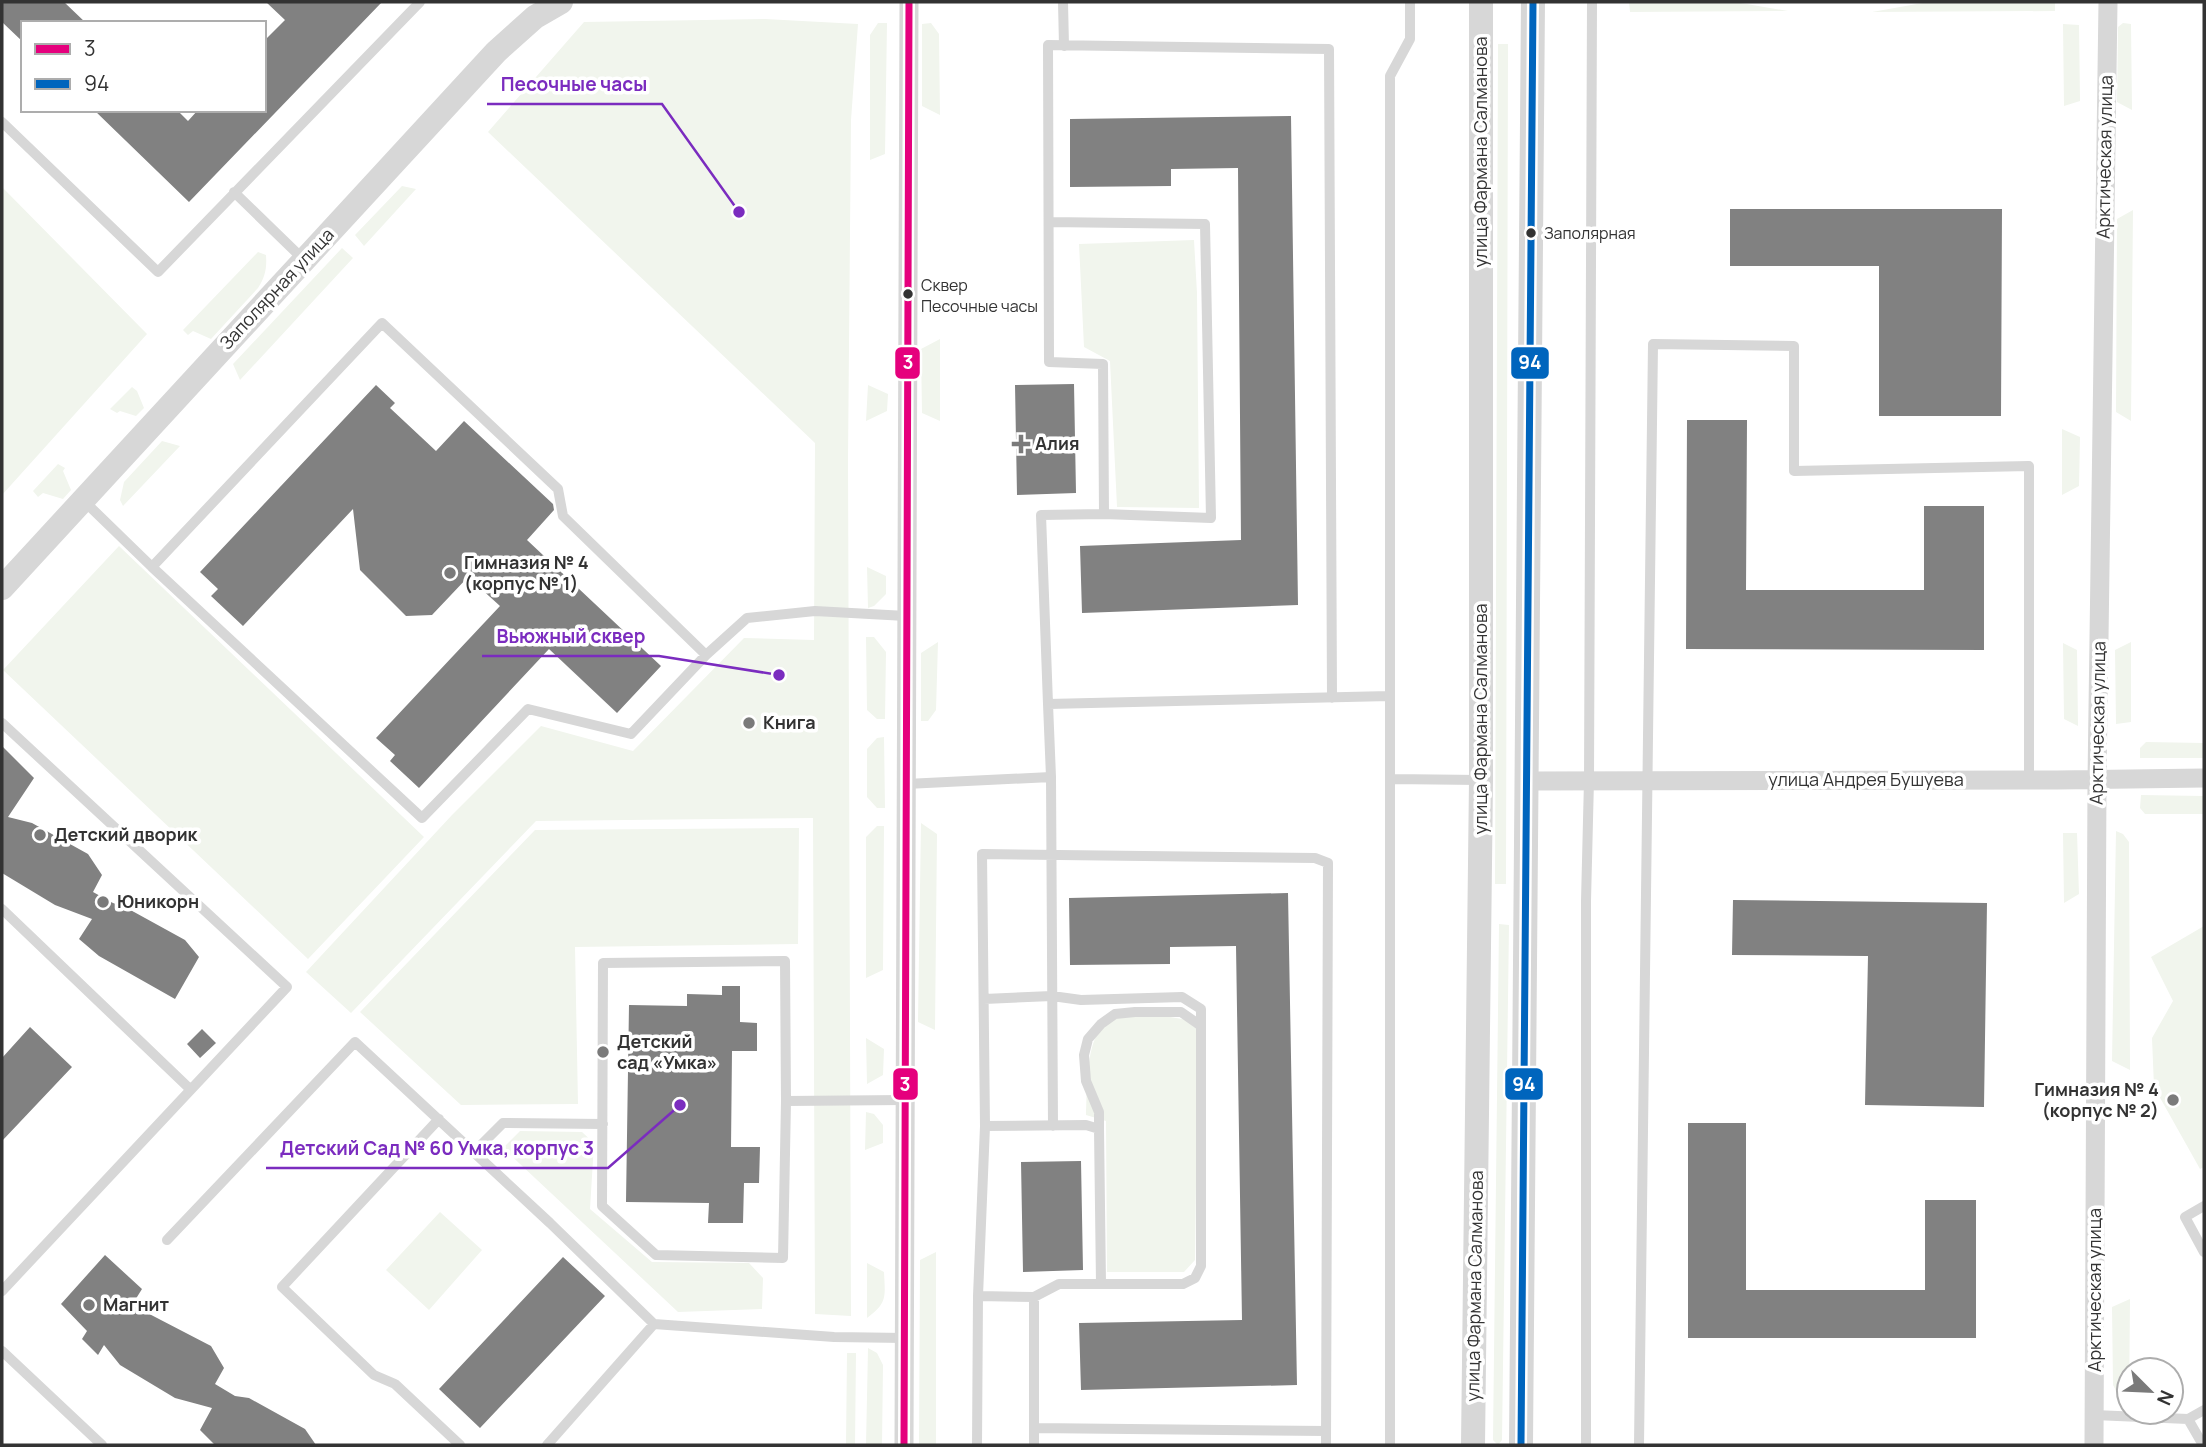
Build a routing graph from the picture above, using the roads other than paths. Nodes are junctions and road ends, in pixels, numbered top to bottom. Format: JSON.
{"nodes":[{"id":1,"x":420,"y":2,"type":"edge"},
{"id":2,"x":561,"y":2,"type":"edge"},
{"id":3,"x":909,"y":2,"type":"edge"},
{"id":4,"x":1063,"y":2,"type":"edge"},
{"id":5,"x":1410,"y":2,"type":"edge"},
{"id":6,"x":1481,"y":2,"type":"edge"},
{"id":7,"x":1533,"y":2,"type":"edge"},
{"id":8,"x":1592,"y":2,"type":"edge"},
{"id":9,"x":2108,"y":2,"type":"edge"},
{"id":10,"x":1064,"y":46,"type":"junction"},
{"id":11,"x":2,"y":122,"type":"edge"},
{"id":12,"x":234,"y":192,"type":"junction"},
{"id":13,"x":1049,"y":222,"type":"junction"},
{"id":14,"x":304,"y":260,"type":"junction"},
{"id":15,"x":83,"y":500,"type":"junction"},
{"id":16,"x":1104,"y":514,"type":"junction"},
{"id":17,"x":152,"y":566,"type":"junction"},
{"id":18,"x":2,"y":587,"type":"edge"},
{"id":19,"x":906,"y":615,"type":"junction"},
{"id":20,"x":706,"y":655,"type":"junction"},
{"id":21,"x":1390,"y":696,"type":"junction"},
{"id":22,"x":1332,"y":698,"type":"junction"},
{"id":23,"x":1048,"y":704,"type":"junction"},
{"id":24,"x":2,"y":723,"type":"edge"},
{"id":25,"x":1051,"y":778,"type":"junction"},
{"id":26,"x":2204,"y":778,"type":"edge"},
{"id":27,"x":1390,"y":779,"type":"junction"},
{"id":28,"x":1481,"y":780,"type":"junction"},
{"id":29,"x":1528,"y":780,"type":"junction"},
{"id":30,"x":1589,"y":780,"type":"junction"},
{"id":31,"x":1648,"y":780,"type":"junction"},
{"id":32,"x":2029,"y":780,"type":"junction"},
{"id":33,"x":2097,"y":780,"type":"junction"},
{"id":34,"x":906,"y":783,"type":"junction"},
{"id":35,"x":1052,"y":854,"type":"junction"},
{"id":36,"x":2,"y":909,"type":"edge"},
{"id":37,"x":1052,"y":996,"type":"junction"},
{"id":38,"x":984,"y":999,"type":"junction"},
{"id":39,"x":1201,"y":1026,"type":"junction"},
{"id":40,"x":190,"y":1089,"type":"junction"},
{"id":41,"x":904,"y":1100,"type":"junction"},
{"id":42,"x":786,"y":1101,"type":"junction"},
{"id":43,"x":439,"y":1119,"type":"junction"},
{"id":44,"x":603,"y":1124,"type":"junction"},
{"id":45,"x":985,"y":1126,"type":"junction"},
{"id":46,"x":1054,"y":1126,"type":"junction"},
{"id":47,"x":1099,"y":1129,"type":"junction"},
{"id":48,"x":474,"y":1152,"type":"junction"},
{"id":49,"x":2204,"y":1206,"type":"edge"},
{"id":50,"x":167,"y":1240,"type":"dead end"},
{"id":51,"x":2204,"y":1252,"type":"edge"},
{"id":52,"x":1101,"y":1284,"type":"junction"},
{"id":53,"x":2,"y":1291,"type":"edge"},
{"id":54,"x":978,"y":1296,"type":"junction"},
{"id":55,"x":1034,"y":1297,"type":"junction"},
{"id":56,"x":654,"y":1324,"type":"junction"},
{"id":57,"x":905,"y":1338,"type":"junction"},
{"id":58,"x":2,"y":1351,"type":"edge"},
{"id":59,"x":2204,"y":1410,"type":"edge"},
{"id":60,"x":2094,"y":1415,"type":"junction"},
{"id":61,"x":2188,"y":1419,"type":"junction"},
{"id":62,"x":1034,"y":1428,"type":"junction"},
{"id":63,"x":1326,"y":1431,"type":"junction"},
{"id":64,"x":1474,"y":1442,"type":"edge"},
{"id":65,"x":1521,"y":1443,"type":"edge"},
{"id":66,"x":102,"y":1445,"type":"edge"},
{"id":67,"x":460,"y":1445,"type":"edge"},
{"id":68,"x":547,"y":1445,"type":"edge"},
{"id":69,"x":904,"y":1445,"type":"edge"},
{"id":70,"x":977,"y":1445,"type":"edge"},
{"id":71,"x":1034,"y":1445,"type":"edge"},
{"id":72,"x":1326,"y":1445,"type":"edge"},
{"id":73,"x":1390,"y":1445,"type":"edge"},
{"id":74,"x":1586,"y":1445,"type":"edge"},
{"id":75,"x":1639,"y":1445,"type":"edge"},
{"id":76,"x":2094,"y":1445,"type":"edge"},
{"id":77,"x":2203,"y":1445,"type":"edge"}],
"edges":[{"from":1,"to":12,"type":"lane"},
{"from":2,"to":14,"type":"street","name":"Заполярная улица"},
{"from":3,"to":19,"type":"street"},
{"from":4,"to":10,"type":"lane"},
{"from":5,"to":21,"type":"lane"},
{"from":6,"to":28,"type":"street","name":"улица Фармана Салманова"},
{"from":7,"to":29,"type":"street"},
{"from":8,"to":30,"type":"lane"},
{"from":9,"to":33,"type":"street","name":"Арктическая улица"},
{"from":10,"to":13,"type":"lane"},
{"from":10,"to":22,"type":"lane"},
{"from":11,"to":12,"type":"lane"},
{"from":12,"to":14,"type":"lane"},
{"from":13,"to":16,"type":"lane"},
{"from":13,"to":16,"type":"lane"},
{"from":14,"to":15,"type":"street","name":"Заполярная улица"},
{"from":15,"to":17,"type":"lane"},
{"from":15,"to":18,"type":"street","name":"Заполярная улица"},
{"from":16,"to":23,"type":"lane"},
{"from":17,"to":20,"type":"lane"},
{"from":17,"to":20,"type":"lane"},
{"from":19,"to":20,"type":"lane"},
{"from":19,"to":34,"type":"street"},
{"from":21,"to":22,"type":"lane"},
{"from":21,"to":27,"type":"lane"},
{"from":22,"to":23,"type":"lane"},
{"from":23,"to":25,"type":"lane"},
{"from":24,"to":40,"type":"lane"},
{"from":25,"to":34,"type":"lane"},
{"from":25,"to":35,"type":"lane"},
{"from":26,"to":33,"type":"street","name":"улица Андрея Бушуева"},
{"from":27,"to":28,"type":"lane"},
{"from":27,"to":73,"type":"lane"},
{"from":28,"to":64,"type":"street","name":"улица Фармана Салманова"},
{"from":29,"to":30,"type":"street","name":"улица Андрея Бушуева"},
{"from":29,"to":65,"type":"street"},
{"from":30,"to":31,"type":"street","name":"улица Андрея Бушуева"},
{"from":30,"to":74,"type":"lane"},
{"from":31,"to":32,"type":"street","name":"улица Андрея Бушуева"},
{"from":31,"to":32,"type":"lane"},
{"from":31,"to":75,"type":"lane"},
{"from":32,"to":33,"type":"street","name":"улица Андрея Бушуева"},
{"from":33,"to":60,"type":"street","name":"Арктическая улица"},
{"from":34,"to":41,"type":"street"},
{"from":35,"to":37,"type":"lane"},
{"from":35,"to":38,"type":"lane"},
{"from":35,"to":63,"type":"lane"},
{"from":36,"to":40,"type":"lane"},
{"from":37,"to":38,"type":"lane"},
{"from":37,"to":39,"type":"lane"},
{"from":37,"to":46,"type":"lane"},
{"from":38,"to":45,"type":"lane"},
{"from":39,"to":47,"type":"lane"},
{"from":39,"to":52,"type":"lane"},
{"from":40,"to":53,"type":"lane"},
{"from":41,"to":42,"type":"lane"},
{"from":41,"to":57,"type":"street"},
{"from":42,"to":44,"type":"lane"},
{"from":42,"to":44,"type":"lane"},
{"from":43,"to":48,"type":"lane"},
{"from":43,"to":50,"type":"lane"},
{"from":43,"to":67,"type":"lane"},
{"from":44,"to":48,"type":"lane"},
{"from":45,"to":46,"type":"lane"},
{"from":45,"to":54,"type":"lane"},
{"from":46,"to":47,"type":"lane"},
{"from":47,"to":52,"type":"lane"},
{"from":48,"to":56,"type":"lane"},
{"from":49,"to":51,"type":"lane"},
{"from":52,"to":55,"type":"lane"},
{"from":54,"to":55,"type":"lane"},
{"from":54,"to":70,"type":"lane"},
{"from":55,"to":62,"type":"lane"},
{"from":56,"to":57,"type":"lane"},
{"from":56,"to":68,"type":"lane"},
{"from":57,"to":69,"type":"street"},
{"from":58,"to":66,"type":"lane"},
{"from":59,"to":61,"type":"lane"},
{"from":60,"to":61,"type":"lane"},
{"from":60,"to":76,"type":"street","name":"Арктическая улица"},
{"from":61,"to":77,"type":"lane"},
{"from":62,"to":63,"type":"lane"},
{"from":62,"to":71,"type":"lane"},
{"from":63,"to":72,"type":"lane"}]}
